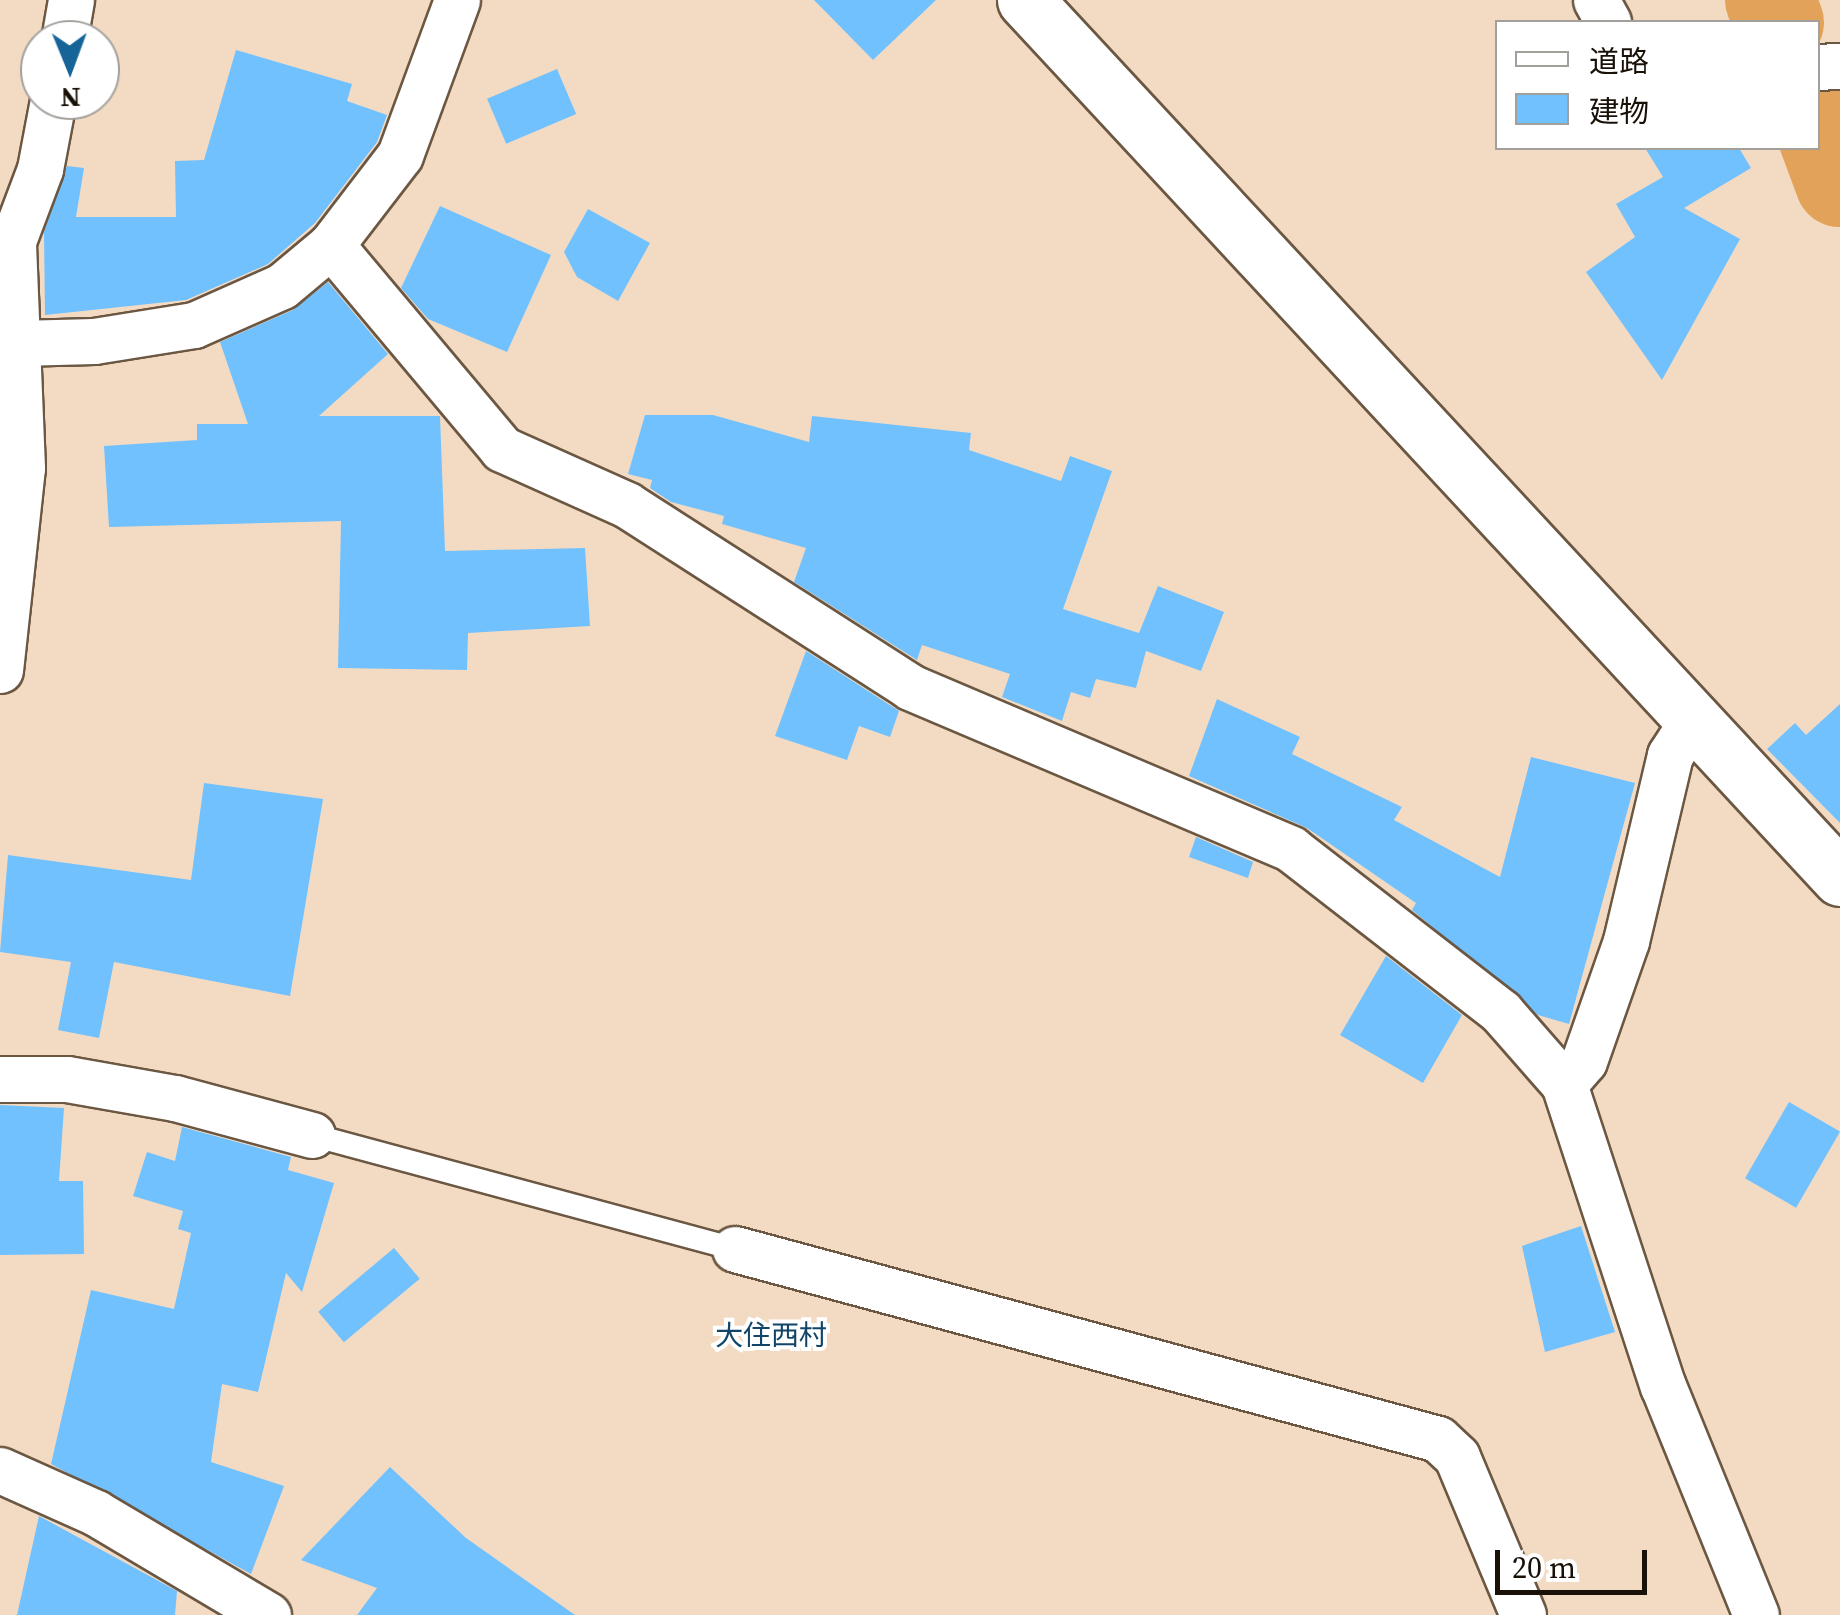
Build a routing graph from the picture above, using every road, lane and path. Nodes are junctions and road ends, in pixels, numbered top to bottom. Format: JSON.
{"nodes":[{"id":1,"x":456,"y":0,"type":"edge"},
{"id":2,"x":1025,"y":0,"type":"edge"},
{"id":3,"x":49,"y":120,"type":"edge"},
{"id":4,"x":7,"y":238,"type":"edge"},
{"id":5,"x":331,"y":245,"type":"junction"},
{"id":6,"x":18,"y":343,"type":"junction"},
{"id":7,"x":0,"y":670,"type":"edge"},
{"id":8,"x":1694,"y":718,"type":"junction"},
{"id":9,"x":1840,"y":878,"type":"edge"},
{"id":10,"x":0,"y":1079,"type":"edge"},
{"id":11,"x":1564,"y":1084,"type":"junction"},
{"id":12,"x":312,"y":1135,"type":"joint"},
{"id":13,"x":735,"y":1249,"type":"joint"},
{"id":14,"x":0,"y":1470,"type":"edge"},
{"id":15,"x":268,"y":1615,"type":"edge"},
{"id":16,"x":1523,"y":1615,"type":"edge"},
{"id":17,"x":1756,"y":1615,"type":"edge"}],
"edges":[{"from":1,"to":5,"type":"street"},
{"from":2,"to":8,"type":"street"},
{"from":3,"to":4,"type":"street"},
{"from":4,"to":6,"type":"street"},
{"from":5,"to":6,"type":"street"},
{"from":5,"to":11,"type":"street"},
{"from":6,"to":7,"type":"street"},
{"from":8,"to":9,"type":"street"},
{"from":8,"to":11,"type":"street"},
{"from":10,"to":12,"type":"street"},
{"from":11,"to":17,"type":"street"},
{"from":12,"to":13,"type":"lane"},
{"from":13,"to":16,"type":"street"},
{"from":14,"to":15,"type":"street"}]}
